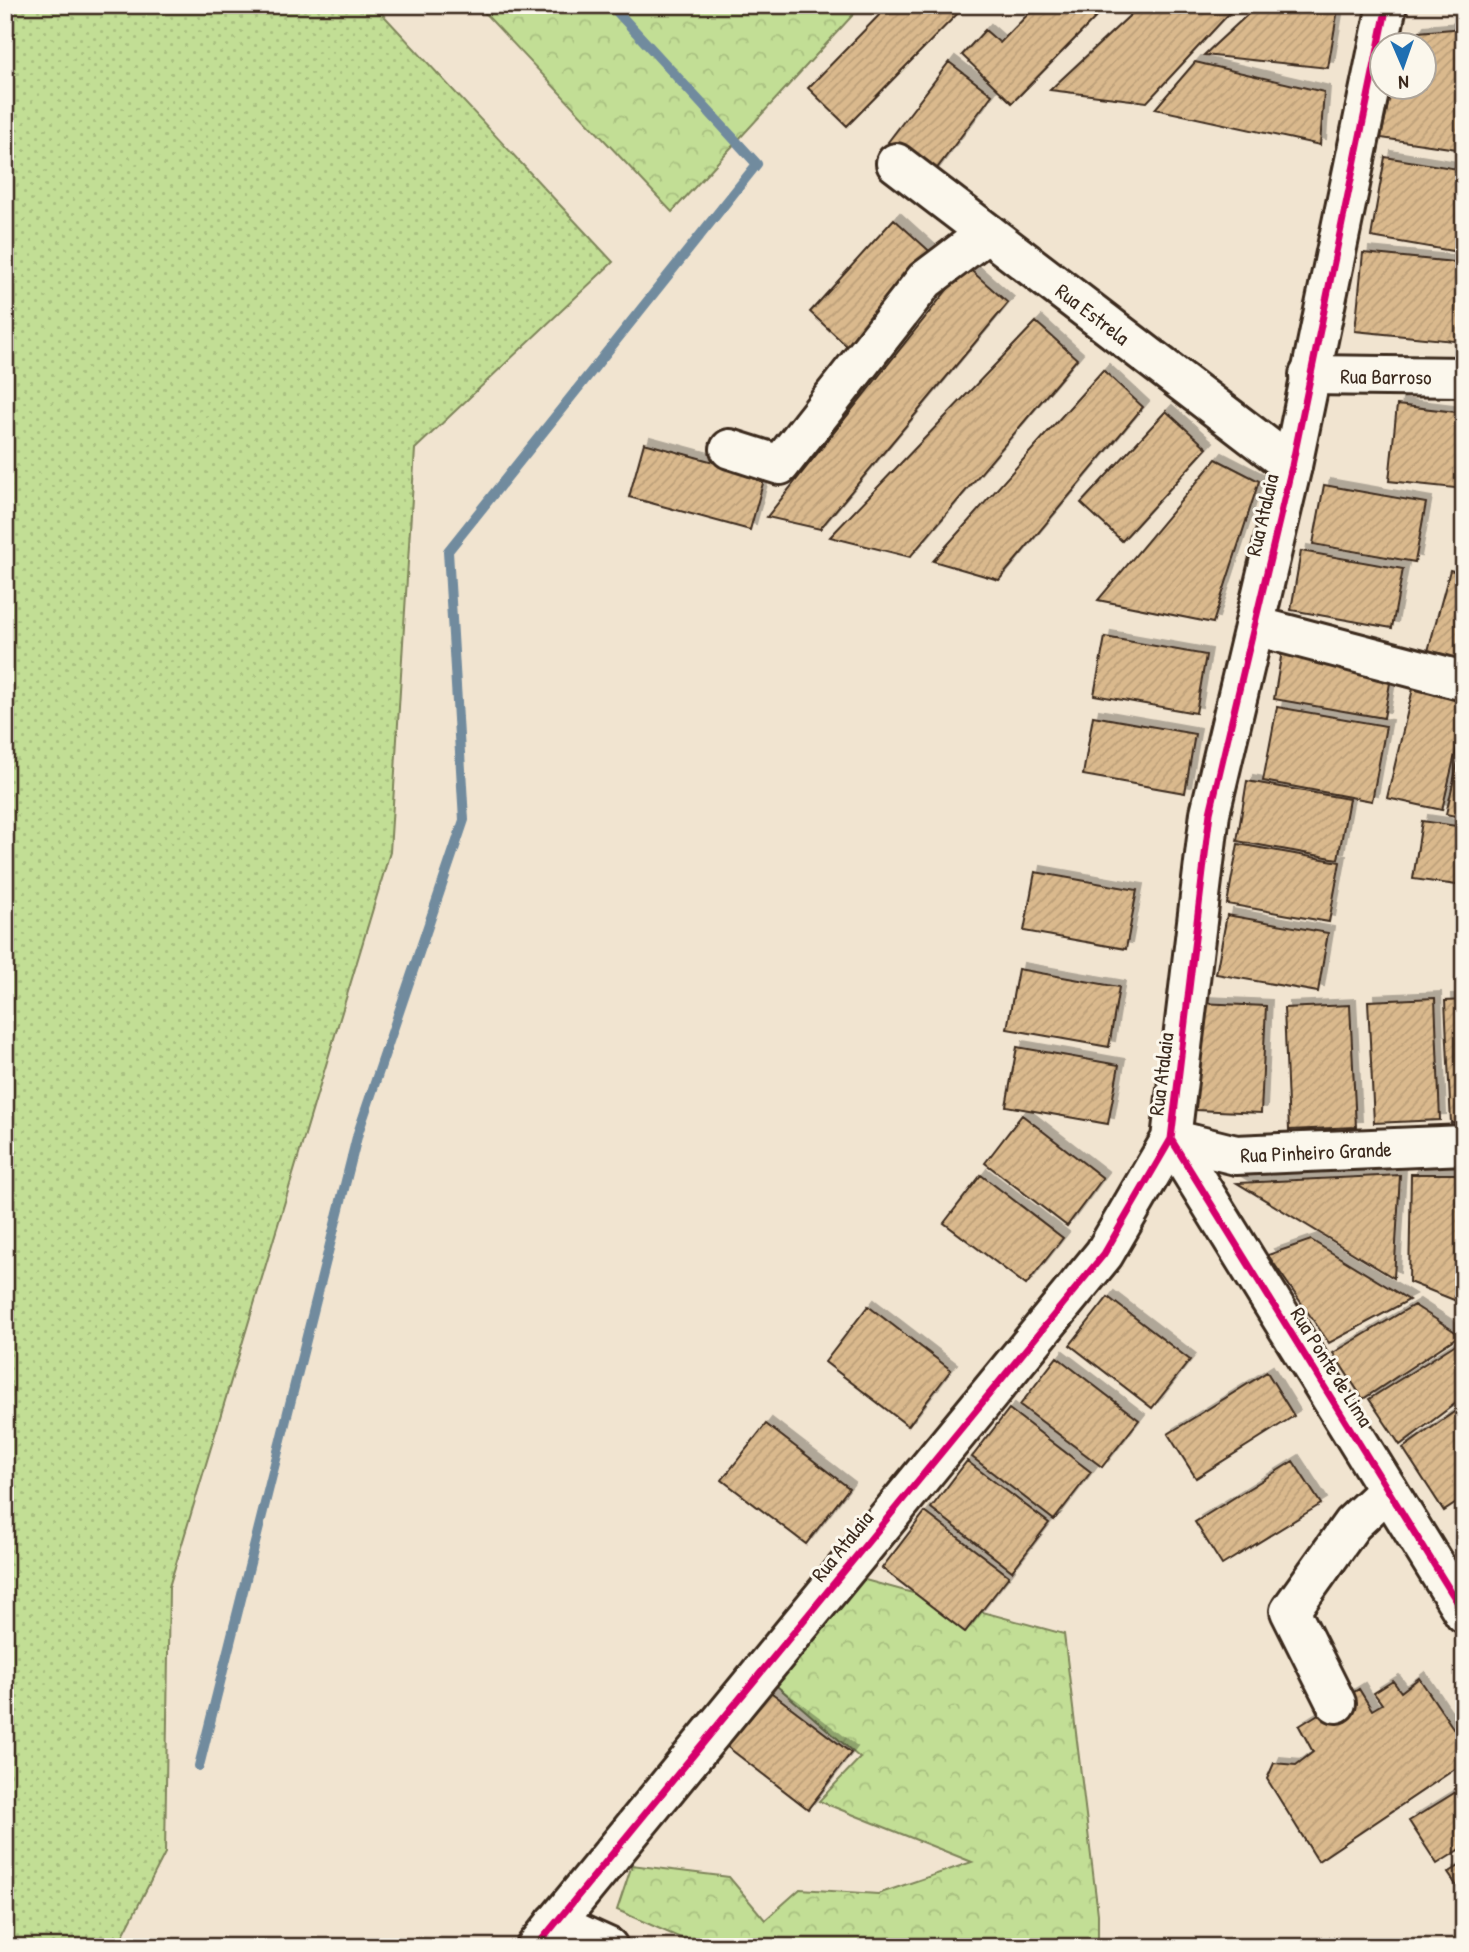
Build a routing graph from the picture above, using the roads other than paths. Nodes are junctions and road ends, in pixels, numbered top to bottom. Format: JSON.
{"nodes":[{"id":1,"x":1387,"y":5,"type":"edge"},
{"id":2,"x":896,"y":163,"type":"dead end"},
{"id":3,"x":987,"y":233,"type":"junction"},
{"id":4,"x":1309,"y":375,"type":"junction"},
{"id":5,"x":1464,"y":377,"type":"edge"},
{"id":6,"x":730,"y":449,"type":"dead end"},
{"id":7,"x":1292,"y":466,"type":"junction"},
{"id":8,"x":1255,"y":626,"type":"junction"},
{"id":9,"x":1464,"y":681,"type":"edge"},
{"id":10,"x":1171,"y":1139,"type":"junction"},
{"id":11,"x":1464,"y":1145,"type":"edge"},
{"id":12,"x":1388,"y":1490,"type":"junction"},
{"id":13,"x":1464,"y":1613,"type":"edge"},
{"id":14,"x":1336,"y":1703,"type":"dead end"},
{"id":15,"x":546,"y":1935,"type":"edge"},
{"id":16,"x":608,"y":1947,"type":"edge"}],
"edges":[{"from":1,"to":4,"type":"street","name":"Rua Atalaia"},
{"from":2,"to":3,"type":"street","name":"Rua Estrela"},
{"from":3,"to":6,"type":"street"},
{"from":3,"to":7,"type":"street","name":"Rua Estrela"},
{"from":4,"to":5,"type":"street","name":"Rua Barroso"},
{"from":4,"to":7,"type":"street","name":"Rua Atalaia"},
{"from":7,"to":8,"type":"street","name":"Rua Atalaia"},
{"from":8,"to":9,"type":"street"},
{"from":8,"to":10,"type":"street","name":"Rua Atalaia"},
{"from":10,"to":11,"type":"street","name":"Rua Pinheiro Grande"},
{"from":10,"to":12,"type":"street","name":"Rua Ponte de Lima"},
{"from":10,"to":15,"type":"street","name":"Rua Atalaia"},
{"from":12,"to":13,"type":"street","name":"Rua Ponte de Lima"},
{"from":12,"to":14,"type":"street"},
{"from":15,"to":16,"type":"street"}]}
